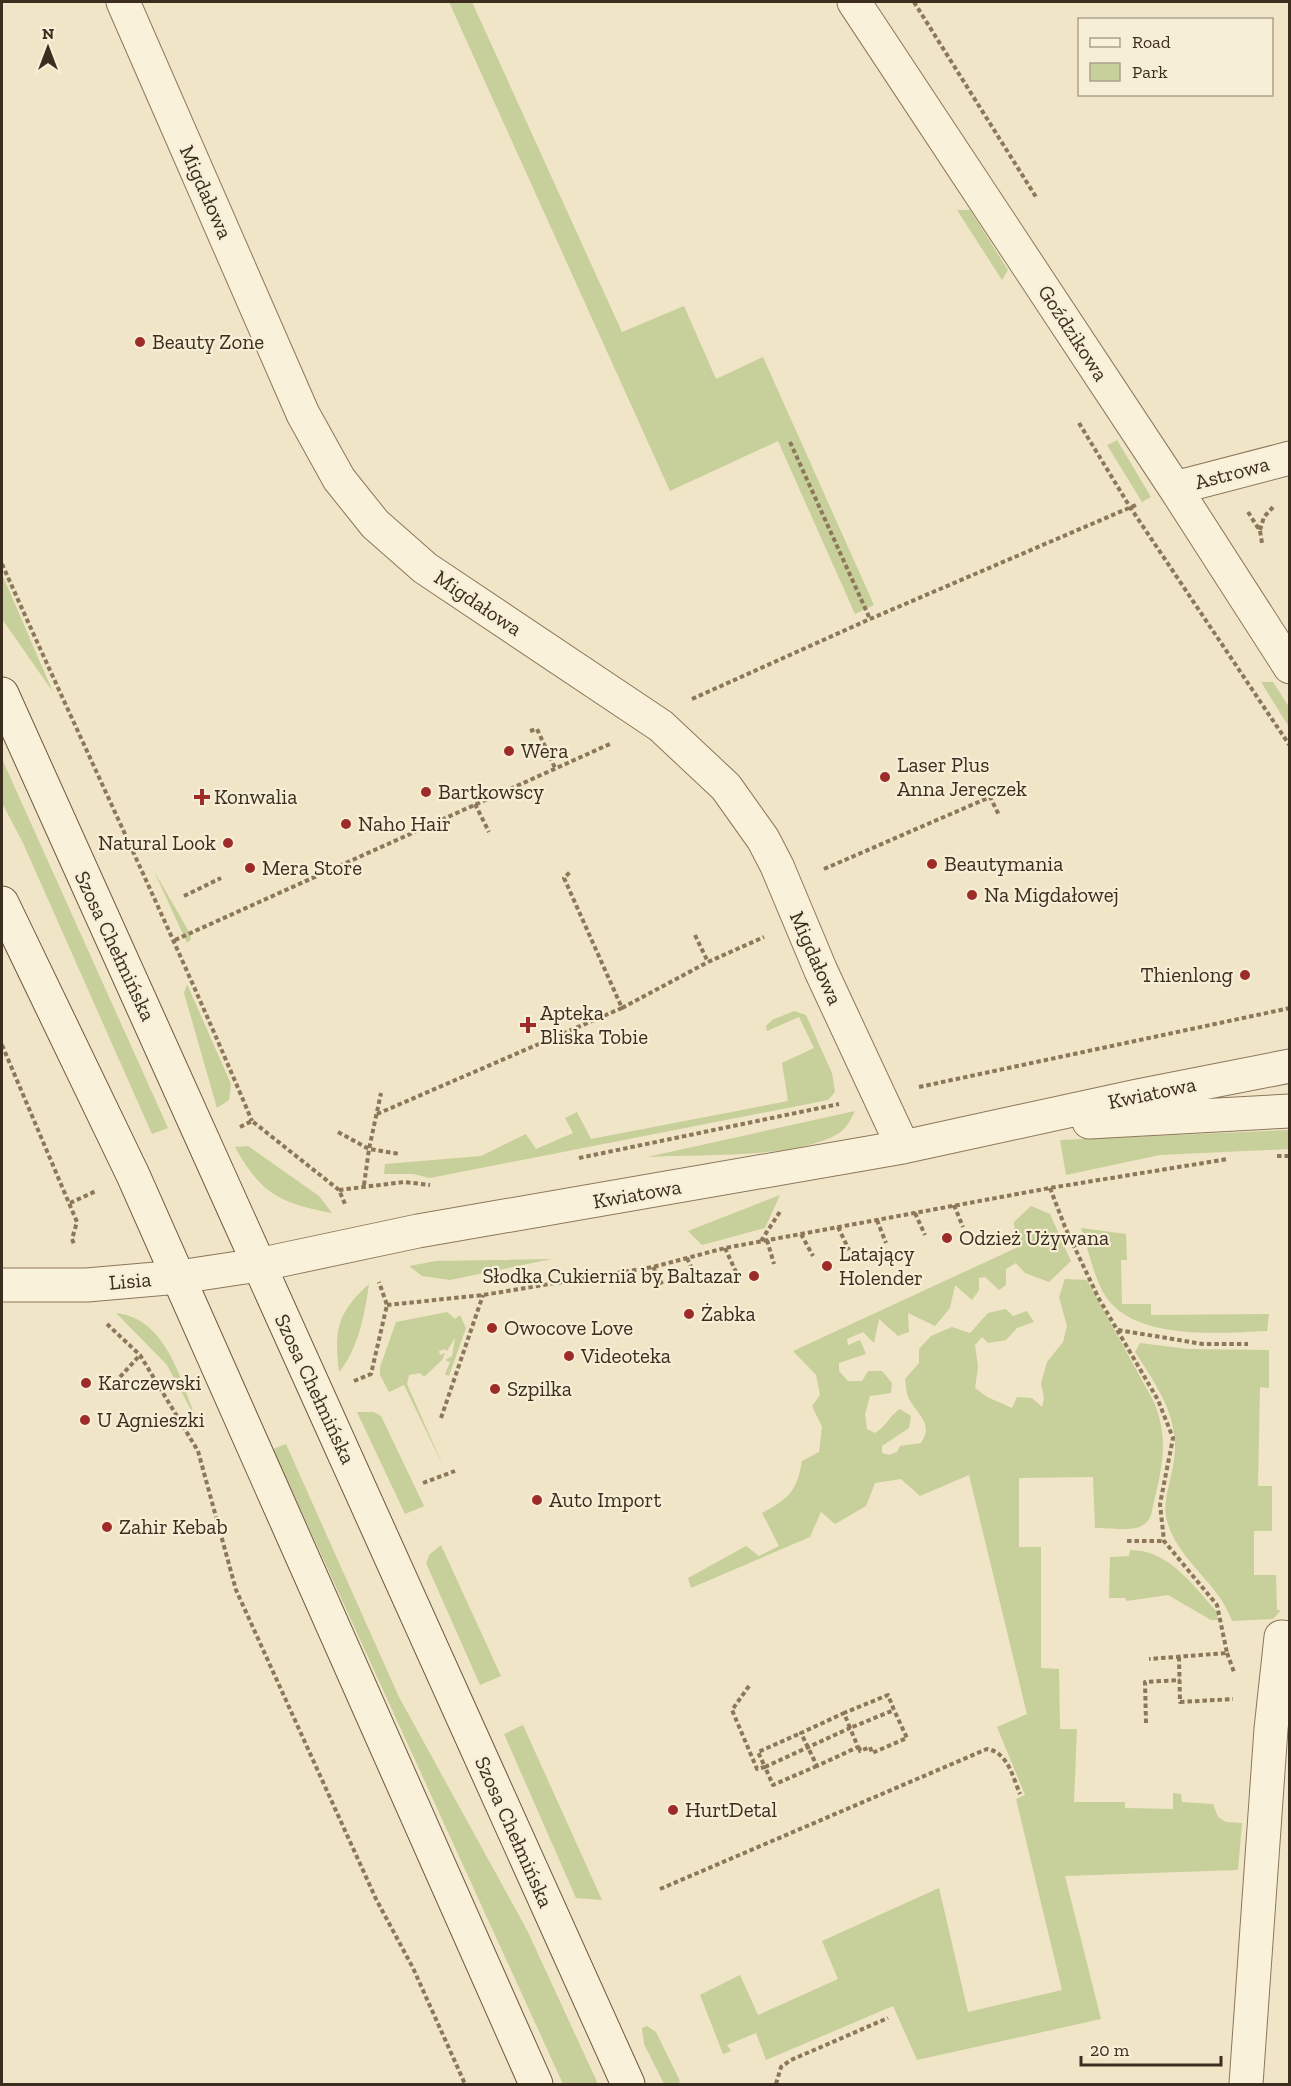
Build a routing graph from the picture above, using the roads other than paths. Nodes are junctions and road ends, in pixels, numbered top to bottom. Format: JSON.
{"nodes":[{"id":1,"x":123,"y":2,"type":"edge"},
{"id":2,"x":854,"y":2,"type":"edge"},
{"id":3,"x":1290,"y":458,"type":"edge"},
{"id":4,"x":1175,"y":488,"type":"junction"},
{"id":5,"x":1290,"y":667,"type":"edge"},
{"id":6,"x":2,"y":694,"type":"edge"},
{"id":7,"x":2,"y":903,"type":"edge"},
{"id":8,"x":1290,"y":1066,"type":"edge"},
{"id":9,"x":1290,"y":1111,"type":"edge"},
{"id":10,"x":1015,"y":1124,"type":"junction"},
{"id":11,"x":903,"y":1147,"type":"junction"},
{"id":12,"x":258,"y":1265,"type":"junction"},
{"id":13,"x":179,"y":1277,"type":"junction"},
{"id":14,"x":2,"y":1285,"type":"edge"},
{"id":15,"x":1290,"y":1638,"type":"edge"},
{"id":16,"x":536,"y":2085,"type":"edge"},
{"id":17,"x":628,"y":2085,"type":"edge"},
{"id":18,"x":1246,"y":2085,"type":"edge"}],
"edges":[{"from":1,"to":11,"type":"street","name":"Migdałowa"},
{"from":2,"to":4,"type":"street","name":"Goździkowa"},
{"from":3,"to":4,"type":"street","name":"Astrowa"},
{"from":4,"to":5,"type":"street","name":"Goździkowa"},
{"from":6,"to":12,"type":"street","name":"Szosa Chełmińska"},
{"from":7,"to":13,"type":"street"},
{"from":8,"to":10,"type":"street","name":"Kwiatowa"},
{"from":9,"to":10,"type":"street","name":"Kwiatowa"},
{"from":10,"to":11,"type":"street","name":"Kwiatowa"},
{"from":11,"to":12,"type":"street","name":"Kwiatowa"},
{"from":12,"to":13,"type":"street","name":"Lisia"},
{"from":12,"to":17,"type":"street","name":"Szosa Chełmińska"},
{"from":13,"to":14,"type":"street","name":"Lisia"},
{"from":13,"to":16,"type":"street"},
{"from":15,"to":18,"type":"street"}]}
